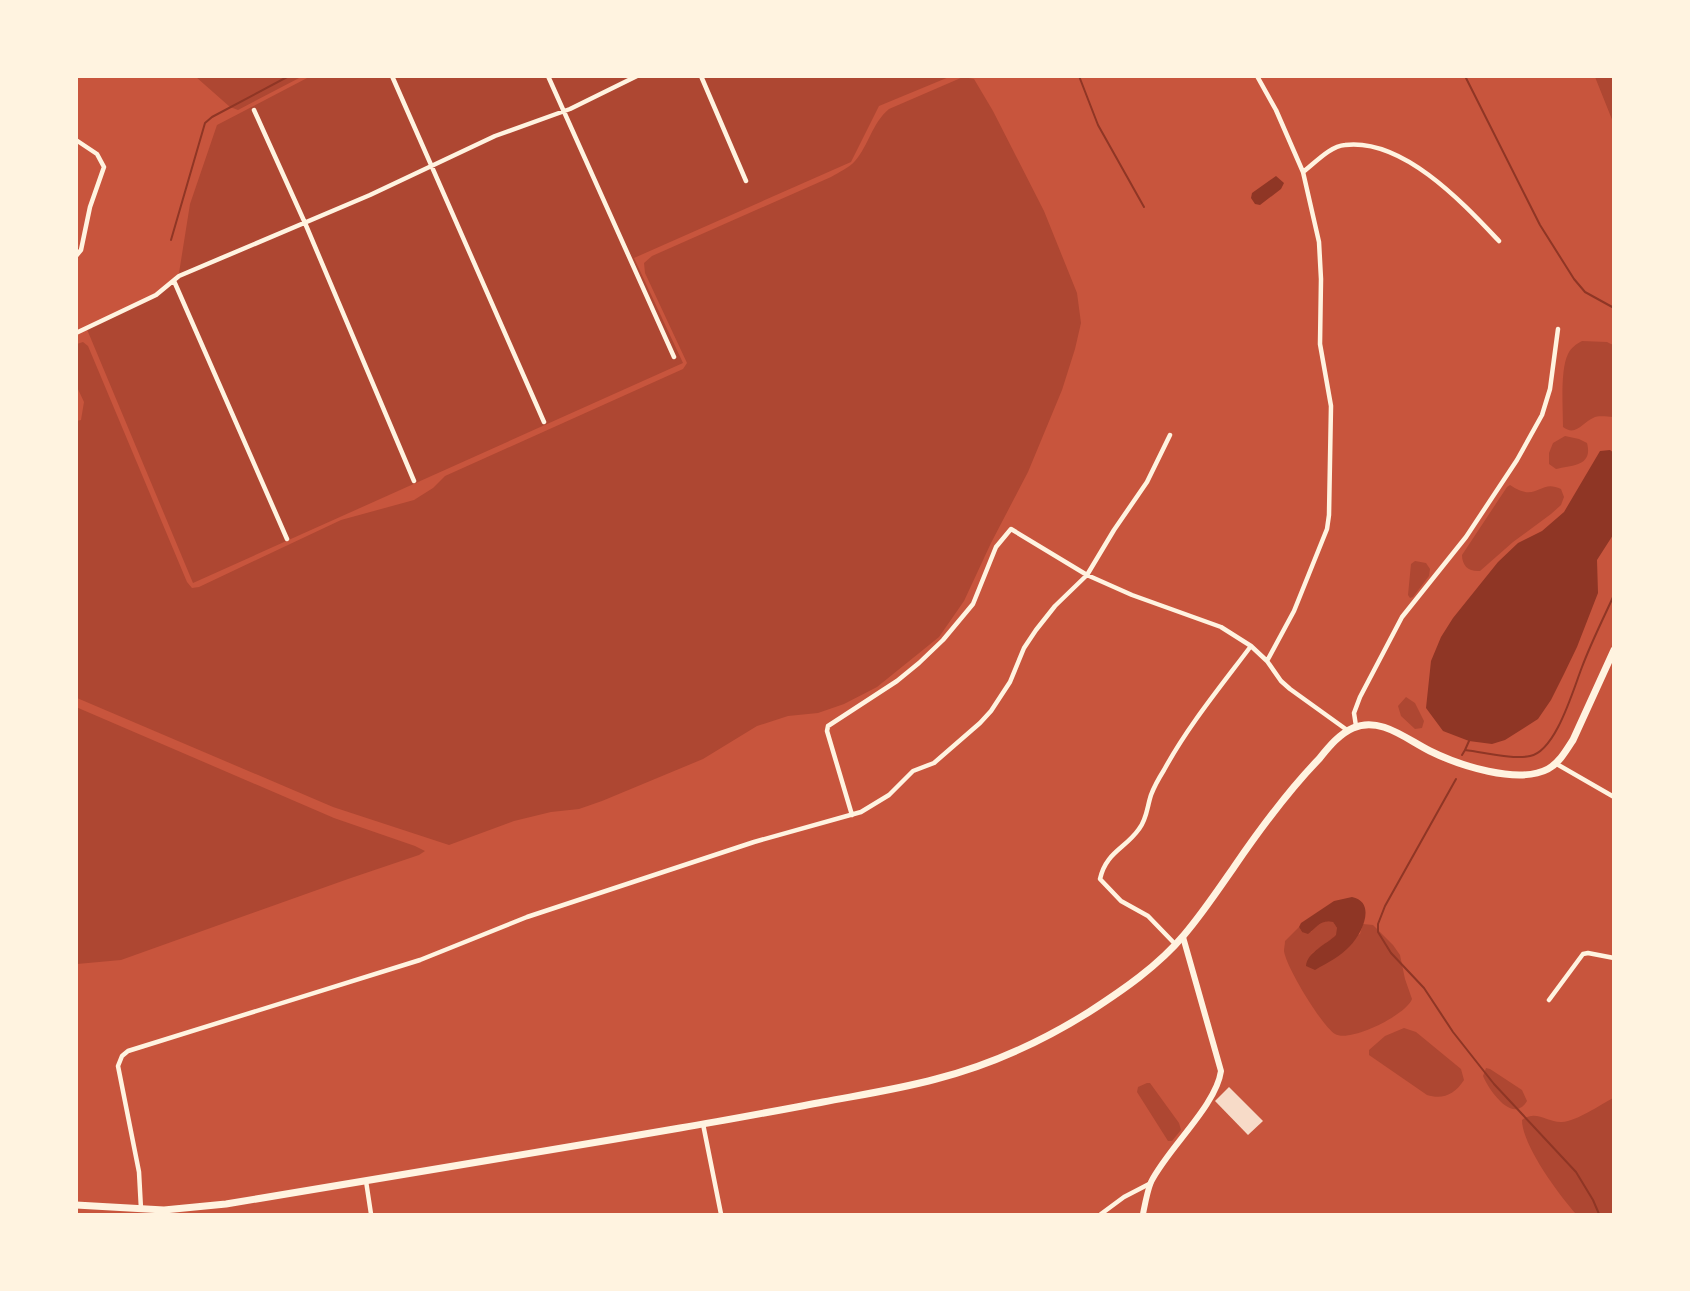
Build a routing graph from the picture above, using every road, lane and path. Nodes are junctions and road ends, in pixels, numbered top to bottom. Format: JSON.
{"nodes":[{"id":1,"x":393,"y":76,"type":"edge"},
{"id":2,"x":548,"y":76,"type":"edge"},
{"id":3,"x":638,"y":76,"type":"edge"},
{"id":4,"x":701,"y":76,"type":"edge"},
{"id":5,"x":1257,"y":76,"type":"edge"},
{"id":6,"x":254,"y":110,"type":"dead end"},
{"id":7,"x":562,"y":111,"type":"junction"},
{"id":8,"x":76,"y":140,"type":"edge"},
{"id":9,"x":432,"y":165,"type":"junction"},
{"id":10,"x":1303,"y":172,"type":"junction"},
{"id":11,"x":746,"y":181,"type":"dead end"},
{"id":12,"x":305,"y":223,"type":"junction"},
{"id":13,"x":1499,"y":242,"type":"dead end"},
{"id":14,"x":76,"y":256,"type":"edge"},
{"id":15,"x":174,"y":281,"type":"junction"},
{"id":16,"x":1558,"y":329,"type":"dead end"},
{"id":17,"x":77,"y":330,"type":"edge"},
{"id":18,"x":674,"y":357,"type":"dead end"},
{"id":19,"x":543,"y":422,"type":"dead end"},
{"id":20,"x":1170,"y":435,"type":"dead end"},
{"id":21,"x":414,"y":481,"type":"dead end"},
{"id":22,"x":287,"y":539,"type":"dead end"},
{"id":23,"x":1087,"y":575,"type":"junction"},
{"id":24,"x":1251,"y":646,"type":"junction"},
{"id":25,"x":1614,"y":650,"type":"edge"},
{"id":26,"x":1267,"y":661,"type":"junction"},
{"id":27,"x":1356,"y":726,"type":"junction"},
{"id":28,"x":1347,"y":730,"type":"junction"},
{"id":29,"x":1555,"y":763,"type":"junction"},
{"id":30,"x":1614,"y":797,"type":"edge"},
{"id":31,"x":852,"y":815,"type":"junction"},
{"id":32,"x":1183,"y":937,"type":"junction"},
{"id":33,"x":1176,"y":945,"type":"junction"},
{"id":34,"x":1614,"y":958,"type":"edge"},
{"id":35,"x":1548,"y":1000,"type":"dead end"},
{"id":36,"x":704,"y":1124,"type":"junction"},
{"id":37,"x":366,"y":1181,"type":"junction"},
{"id":38,"x":1151,"y":1183,"type":"junction"},
{"id":39,"x":76,"y":1205,"type":"edge"},
{"id":40,"x":141,"y":1209,"type":"junction"},
{"id":41,"x":371,"y":1215,"type":"edge"},
{"id":42,"x":721,"y":1215,"type":"edge"},
{"id":43,"x":1101,"y":1215,"type":"edge"},
{"id":44,"x":1143,"y":1215,"type":"edge"}],
"edges":[{"from":1,"to":9,"type":"street"},
{"from":2,"to":7,"type":"street"},
{"from":3,"to":7,"type":"street"},
{"from":4,"to":11,"type":"street"},
{"from":5,"to":10,"type":"street"},
{"from":6,"to":12,"type":"street"},
{"from":7,"to":9,"type":"street"},
{"from":7,"to":18,"type":"street"},
{"from":8,"to":14,"type":"street"},
{"from":9,"to":12,"type":"street"},
{"from":9,"to":19,"type":"street"},
{"from":10,"to":13,"type":"street"},
{"from":10,"to":26,"type":"street"},
{"from":12,"to":15,"type":"street"},
{"from":12,"to":21,"type":"street"},
{"from":15,"to":17,"type":"street"},
{"from":15,"to":22,"type":"street"},
{"from":16,"to":27,"type":"street"},
{"from":20,"to":23,"type":"street"},
{"from":23,"to":24,"type":"street"},
{"from":23,"to":31,"type":"street"},
{"from":23,"to":31,"type":"street"},
{"from":24,"to":26,"type":"street"},
{"from":24,"to":33,"type":"street"},
{"from":25,"to":29,"type":"main road"},
{"from":26,"to":28,"type":"street"},
{"from":27,"to":28,"type":"main road"},
{"from":27,"to":29,"type":"main road"},
{"from":28,"to":32,"type":"main road"},
{"from":29,"to":30,"type":"street"},
{"from":31,"to":40,"type":"street"},
{"from":32,"to":33,"type":"main road"},
{"from":32,"to":38,"type":"street"},
{"from":33,"to":36,"type":"main road"},
{"from":34,"to":35,"type":"street"},
{"from":36,"to":37,"type":"main road"},
{"from":36,"to":42,"type":"street"},
{"from":37,"to":40,"type":"main road"},
{"from":37,"to":41,"type":"street"},
{"from":38,"to":43,"type":"street"},
{"from":38,"to":44,"type":"street"},
{"from":39,"to":40,"type":"main road"}]}
